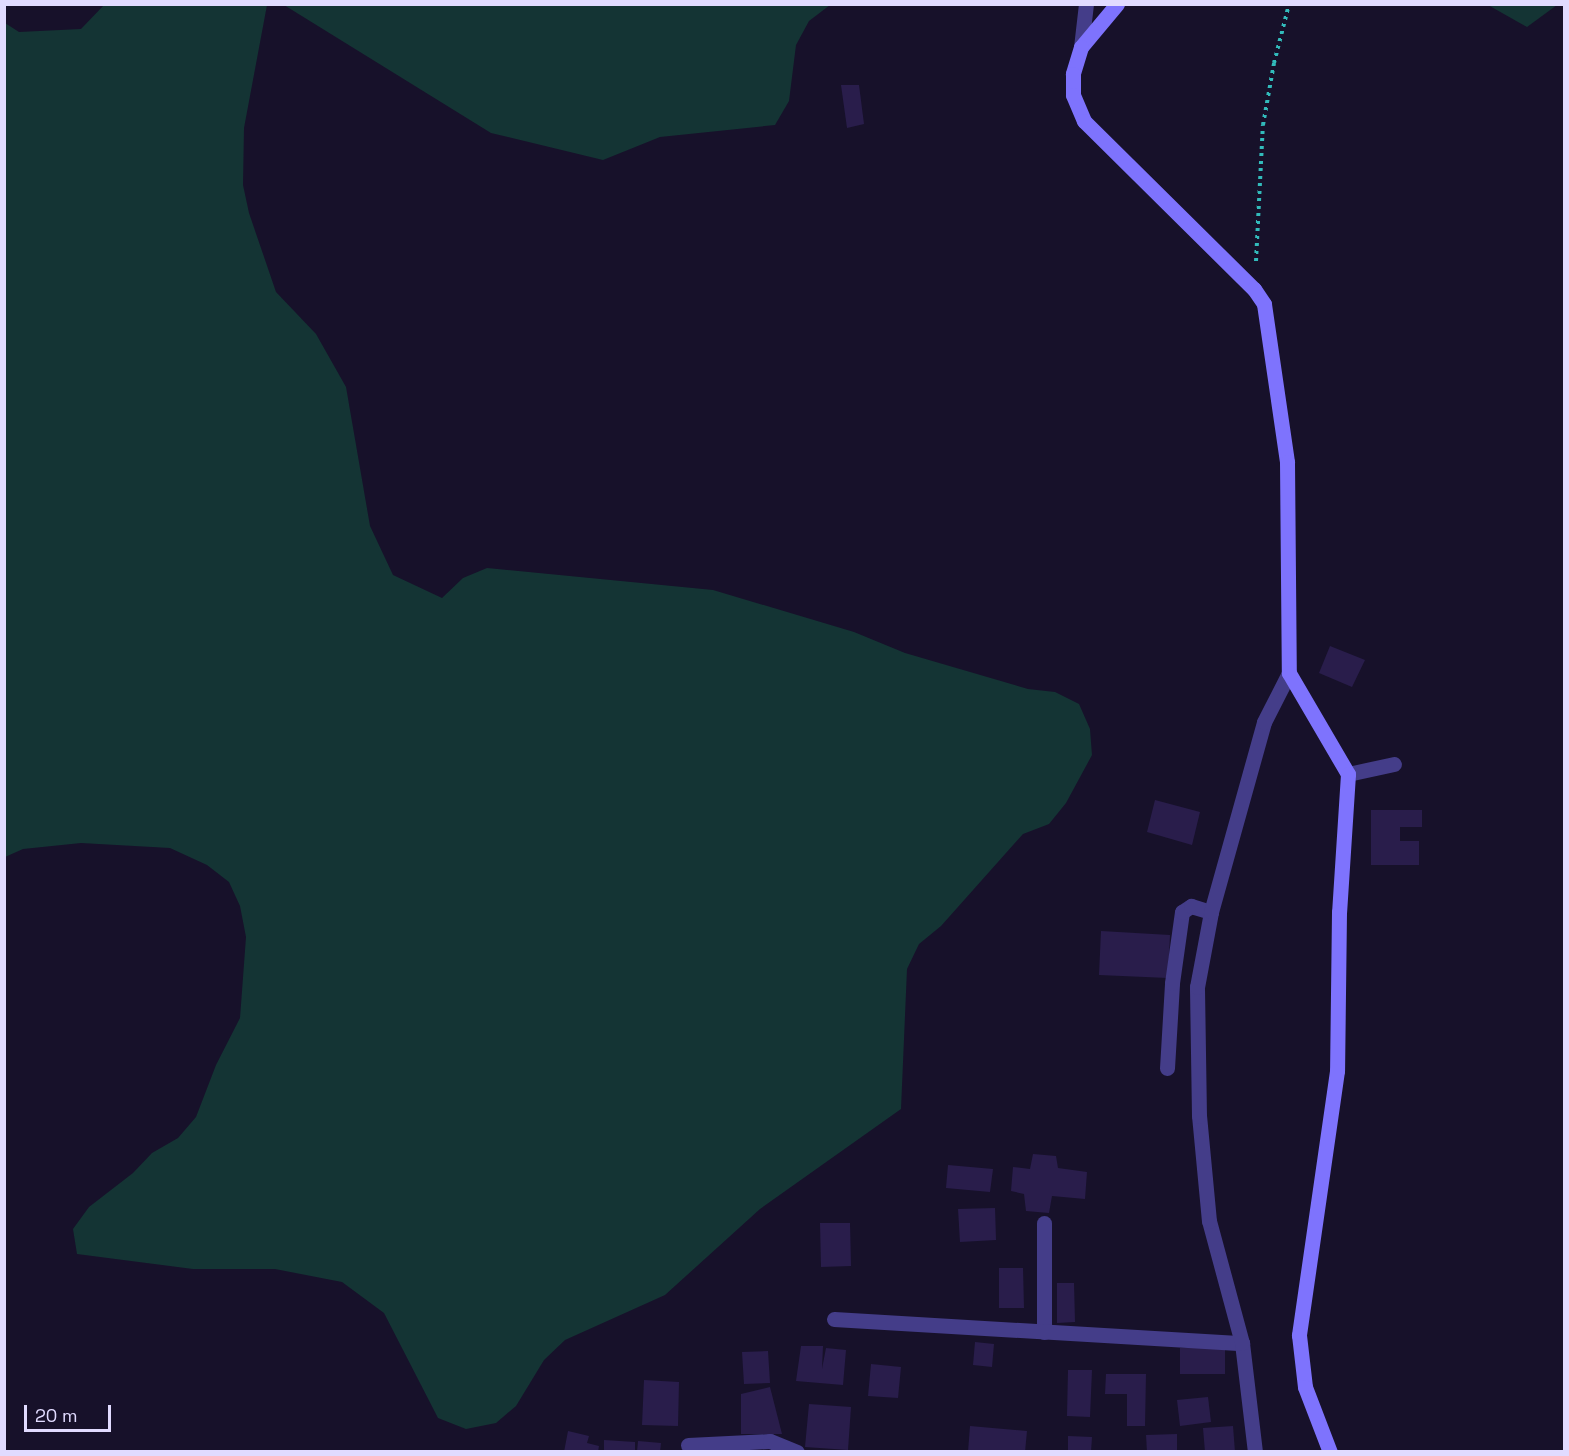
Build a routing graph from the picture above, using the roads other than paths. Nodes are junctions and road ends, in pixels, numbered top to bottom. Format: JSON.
{"nodes":[{"id":1,"x":1086,"y":4,"type":"edge"},
{"id":2,"x":1117,"y":4,"type":"edge"},
{"id":3,"x":1080,"y":47,"type":"junction"},
{"id":4,"x":1289,"y":673,"type":"junction"},
{"id":5,"x":1394,"y":764,"type":"dead end"},
{"id":6,"x":1348,"y":774,"type":"junction"},
{"id":7,"x":1211,"y":912,"type":"junction"},
{"id":8,"x":1172,"y":983,"type":"junction"},
{"id":9,"x":1197,"y":987,"type":"junction"},
{"id":10,"x":1167,"y":1068,"type":"dead end"},
{"id":11,"x":1044,"y":1223,"type":"dead end"},
{"id":12,"x":834,"y":1319,"type":"dead end"},
{"id":13,"x":1044,"y":1332,"type":"junction"},
{"id":14,"x":1242,"y":1343,"type":"junction"},
{"id":15,"x":688,"y":1446,"type":"dead end"},
{"id":16,"x":797,"y":1452,"type":"edge"},
{"id":17,"x":1255,"y":1452,"type":"edge"},
{"id":18,"x":1330,"y":1452,"type":"edge"}],
"edges":[{"from":1,"to":3,"type":"street"},
{"from":2,"to":3,"type":"street"},
{"from":3,"to":4,"type":"street"},
{"from":4,"to":6,"type":"street"},
{"from":4,"to":7,"type":"street"},
{"from":5,"to":6,"type":"street"},
{"from":6,"to":18,"type":"street"},
{"from":7,"to":8,"type":"street"},
{"from":7,"to":9,"type":"street"},
{"from":8,"to":9,"type":"street"},
{"from":8,"to":10,"type":"street"},
{"from":9,"to":14,"type":"street"},
{"from":11,"to":13,"type":"street"},
{"from":12,"to":13,"type":"street"},
{"from":13,"to":14,"type":"street"},
{"from":14,"to":17,"type":"street"},
{"from":15,"to":16,"type":"street"}]}
